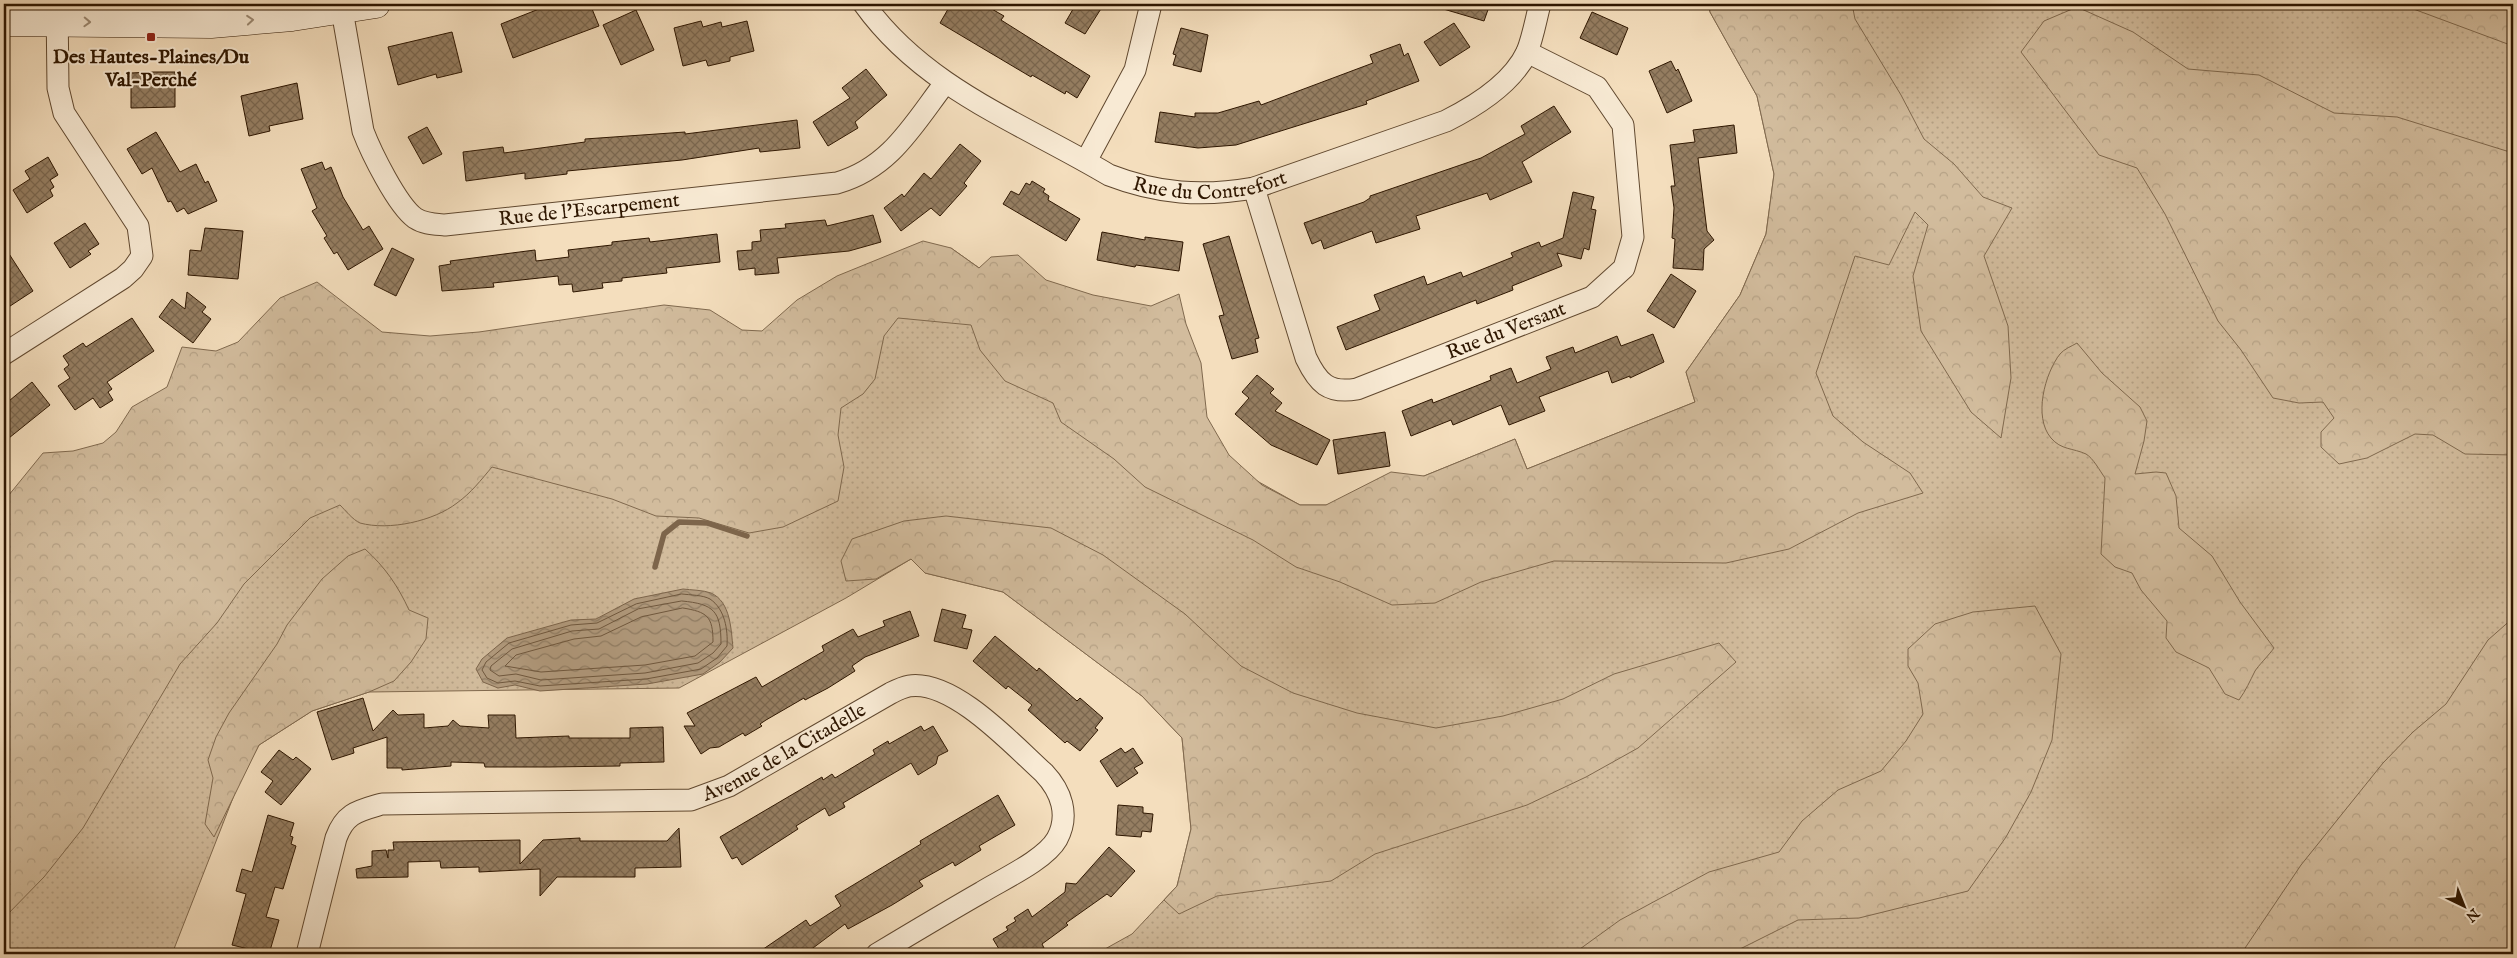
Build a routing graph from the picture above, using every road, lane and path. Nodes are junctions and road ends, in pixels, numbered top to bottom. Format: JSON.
{"nodes":[{"id":1,"x":376,"y":4,"type":"edge"},
{"id":2,"x":864,"y":4,"type":"edge"},
{"id":3,"x":1151,"y":4,"type":"edge"},
{"id":4,"x":1540,"y":4,"type":"edge"},
{"id":5,"x":342,"y":10,"type":"junction"},
{"id":6,"x":57,"y":12,"type":"edge"},
{"id":7,"x":4,"y":22,"type":"edge"},
{"id":8,"x":1526,"y":52,"type":"junction"},
{"id":9,"x":945,"y":83,"type":"junction"},
{"id":10,"x":1086,"y":161,"type":"junction"},
{"id":11,"x":1254,"y":188,"type":"junction"},
{"id":12,"x":4,"y":354,"type":"edge"},
{"id":13,"x":307,"y":954,"type":"edge"},
{"id":14,"x":877,"y":954,"type":"edge"}],
"edges":[{"from":1,"to":5,"type":"street"},
{"from":2,"to":9,"type":"street","name":"Rue du Contrefort"},
{"from":3,"to":10,"type":"street"},
{"from":4,"to":8,"type":"street","name":"Rue du Contrefort"},
{"from":6,"to":5,"type":"street","one_way":true},
{"from":5,"to":9,"type":"street","name":"Rue de l'Escarpement"},
{"from":6,"to":7,"type":"street"},
{"from":6,"to":12,"type":"street"},
{"from":8,"to":11,"type":"street","name":"Rue du Contrefort"},
{"from":8,"to":11,"type":"street","name":"Rue du Versant"},
{"from":9,"to":10,"type":"street","name":"Rue du Contrefort"},
{"from":10,"to":11,"type":"street","name":"Rue du Contrefort"},
{"from":13,"to":14,"type":"street","name":"Avenue de la Citadelle"}]}
